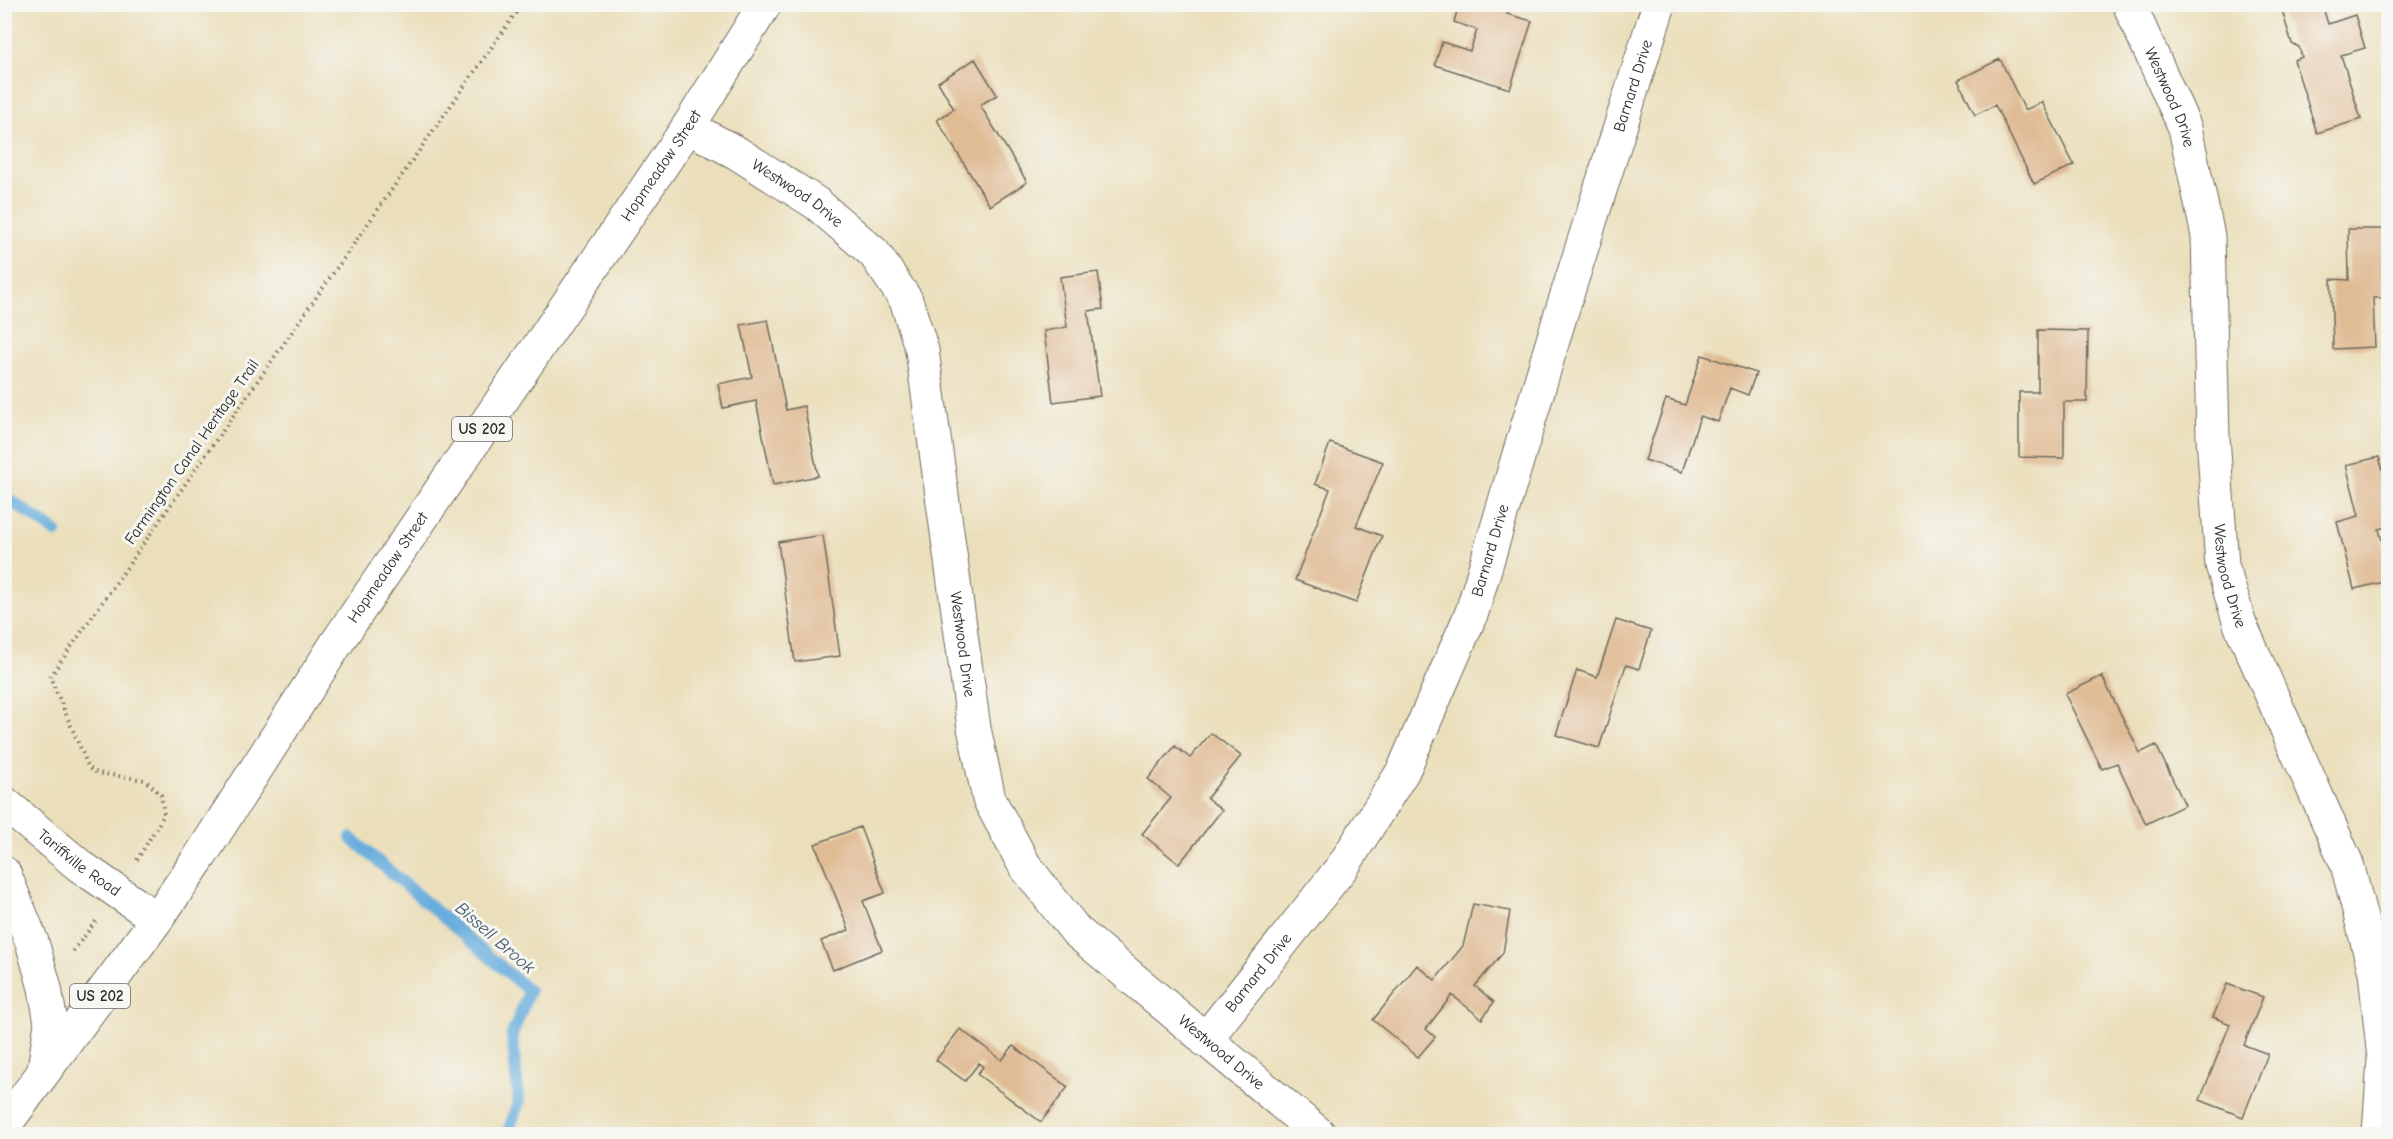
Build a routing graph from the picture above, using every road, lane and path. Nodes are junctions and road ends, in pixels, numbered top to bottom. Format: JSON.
{"nodes":[{"id":1,"x":522,"y":4,"type":"edge"},
{"id":2,"x":765,"y":4,"type":"edge"},
{"id":3,"x":1659,"y":4,"type":"edge"},
{"id":4,"x":2129,"y":4,"type":"edge"},
{"id":5,"x":688,"y":127,"type":"junction"},
{"id":6,"x":4,"y":803,"type":"edge"},
{"id":7,"x":4,"y":873,"type":"edge"},
{"id":8,"x":118,"y":892,"type":"junction"},
{"id":9,"x":157,"y":919,"type":"junction"},
{"id":10,"x":1205,"y":1040,"type":"junction"},
{"id":11,"x":43,"y":1074,"type":"junction"},
{"id":12,"x":4,"y":1126,"type":"edge"},
{"id":13,"x":1318,"y":1134,"type":"edge"},
{"id":14,"x":2379,"y":1134,"type":"edge"}],
"edges":[{"from":1,"to":8,"type":"path","name":"Farmington Canal Heritage Trail"},
{"from":2,"to":5,"type":"main road","name":"Hopmeadow Street","number":"US 202"},
{"from":3,"to":10,"type":"main road","name":"Barnard Drive"},
{"from":4,"to":14,"type":"main road","name":"Westwood Drive"},
{"from":5,"to":9,"type":"main road","name":"Hopmeadow Street","number":"US 202"},
{"from":5,"to":10,"type":"main road","name":"Westwood Drive"},
{"from":6,"to":8,"type":"main road","name":"Tariffville Road"},
{"from":7,"to":11,"type":"main road"},
{"from":8,"to":9,"type":"main road","name":"Tariffville Road"},
{"from":9,"to":11,"type":"main road","name":"Hopmeadow Street","number":"US 202"},
{"from":10,"to":13,"type":"main road","name":"Westwood Drive"},
{"from":11,"to":12,"type":"main road","name":"Hopmeadow Street","number":"US 202"}]}
